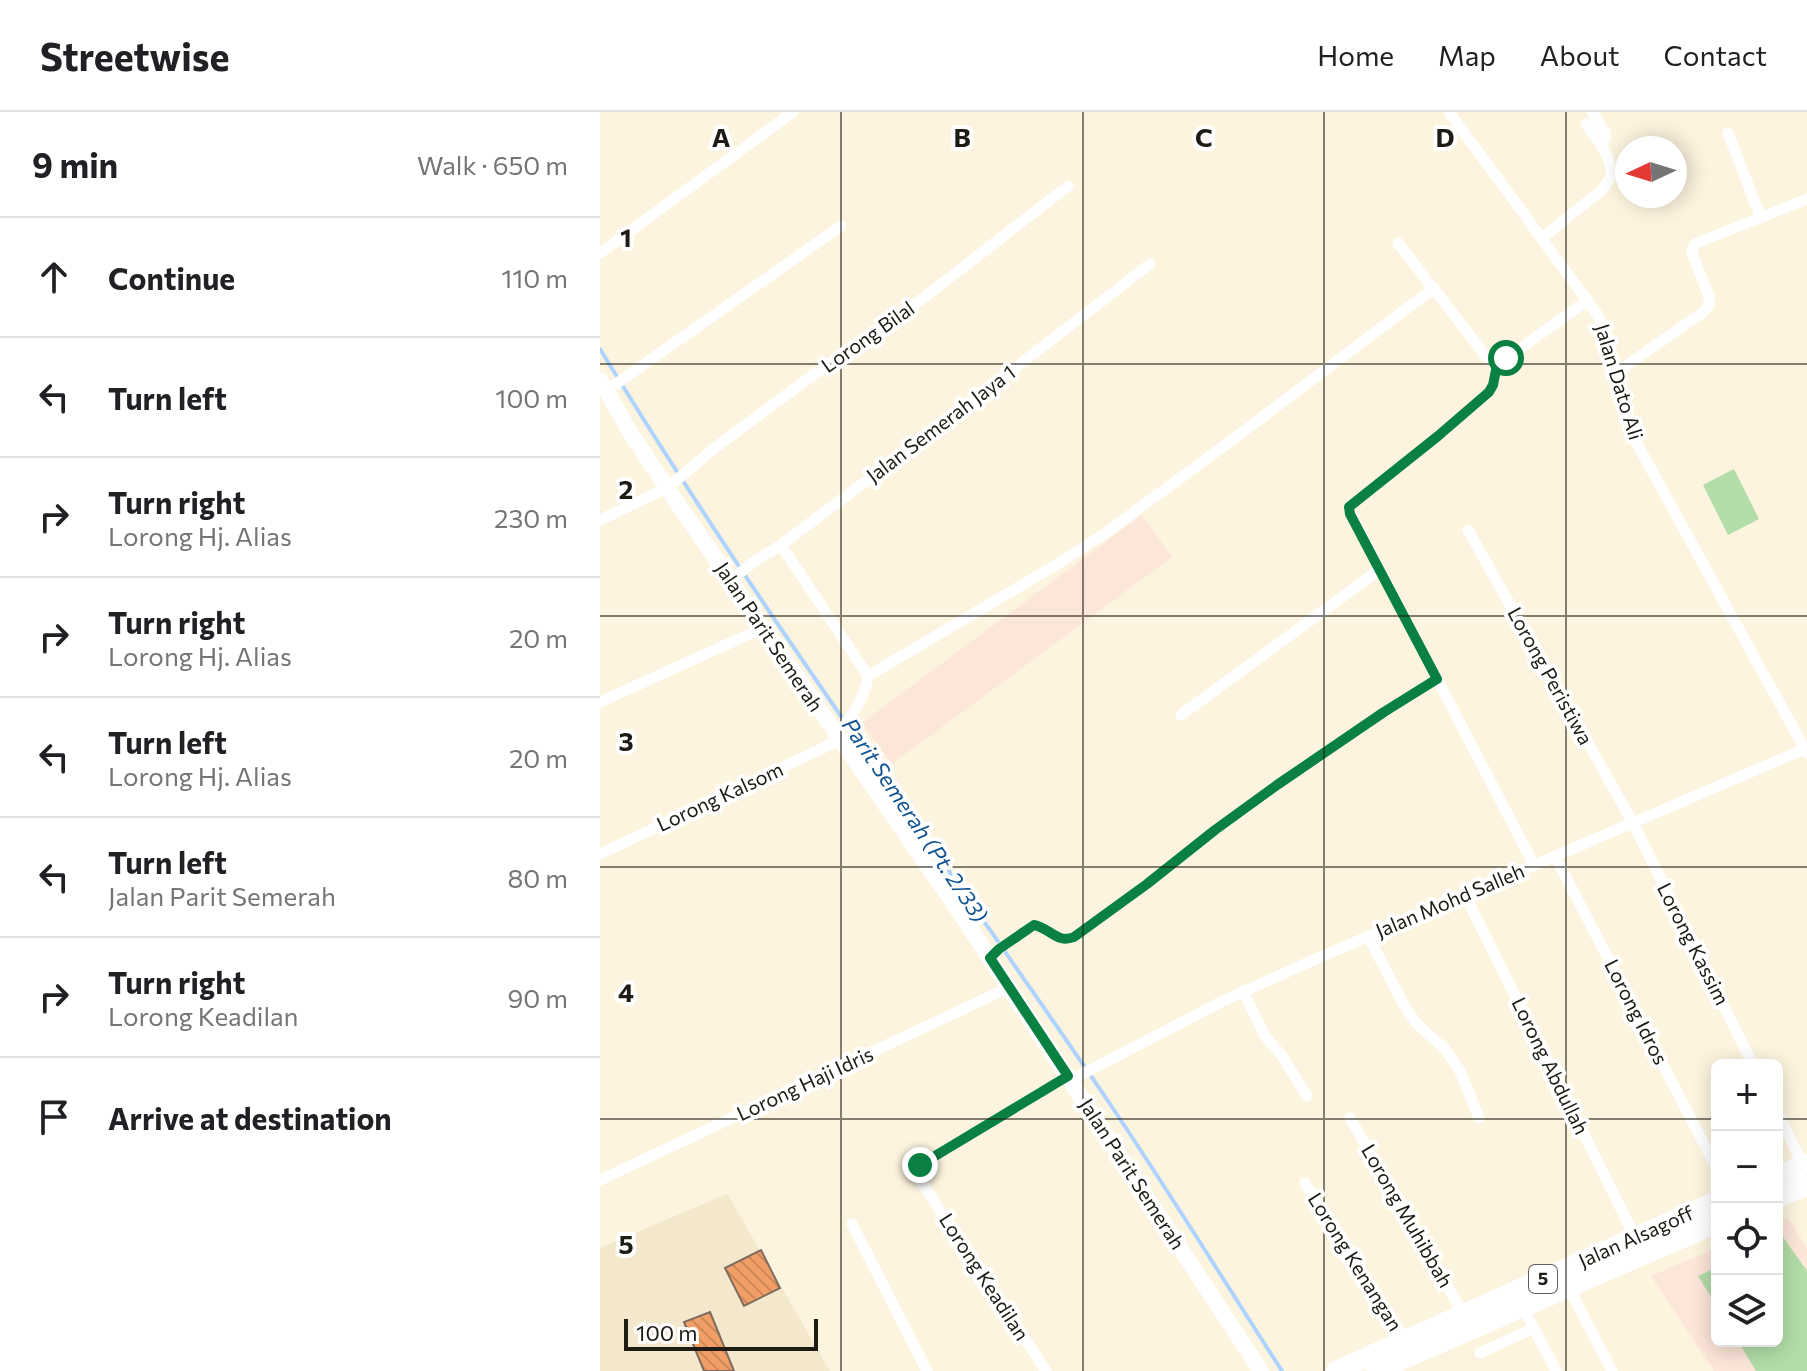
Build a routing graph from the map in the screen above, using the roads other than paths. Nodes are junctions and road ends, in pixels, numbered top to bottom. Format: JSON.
{"nodes":[{"id":1,"x":793,"y":112,"type":"edge"},
{"id":2,"x":1449,"y":112,"type":"edge"},
{"id":3,"x":1592,"y":112,"type":"edge"},
{"id":4,"x":1586,"y":124,"type":"dead end"},
{"id":5,"x":1728,"y":133,"type":"dead end"},
{"id":6,"x":1600,"y":143,"type":"junction"},
{"id":7,"x":1068,"y":186,"type":"dead end"},
{"id":8,"x":1807,"y":199,"type":"edge"},
{"id":9,"x":1761,"y":218,"type":"junction"},
{"id":10,"x":841,"y":226,"type":"dead end"},
{"id":11,"x":1542,"y":238,"type":"junction"},
{"id":12,"x":1398,"y":243,"type":"dead end"},
{"id":13,"x":600,"y":253,"type":"edge"},
{"id":14,"x":1150,"y":264,"type":"dead end"},
{"id":15,"x":1434,"y":288,"type":"junction"},
{"id":16,"x":1588,"y":300,"type":"junction"},
{"id":17,"x":1497,"y":365,"type":"junction"},
{"id":18,"x":1617,"y":372,"type":"junction"},
{"id":19,"x":607,"y":385,"type":"edge"},
{"id":20,"x":669,"y":486,"type":"junction"},
{"id":21,"x":600,"y":520,"type":"edge"},
{"id":22,"x":1468,"y":530,"type":"dead end"},
{"id":23,"x":781,"y":545,"type":"junction"},
{"id":24,"x":1379,"y":570,"type":"junction"},
{"id":25,"x":733,"y":579,"type":"junction"},
{"id":26,"x":763,"y":628,"type":"junction"},
{"id":27,"x":868,"y":676,"type":"junction"},
{"id":28,"x":1437,"y":679,"type":"junction"},
{"id":29,"x":600,"y":702,"type":"edge"},
{"id":30,"x":1181,"y":715,"type":"dead end"},
{"id":31,"x":838,"y":737,"type":"junction"},
{"id":32,"x":1806,"y":750,"type":"edge"},
{"id":33,"x":1633,"y":823,"type":"junction"},
{"id":34,"x":600,"y":854,"type":"edge"},
{"id":35,"x":1555,"y":856,"type":"junction"},
{"id":36,"x":1534,"y":865,"type":"junction"},
{"id":37,"x":1465,"y":895,"type":"junction"},
{"id":38,"x":1368,"y":936,"type":"junction"},
{"id":39,"x":994,"y":953,"type":"junction"},
{"id":40,"x":1010,"y":987,"type":"junction"},
{"id":41,"x":1243,"y":991,"type":"junction"},
{"id":42,"x":1750,"y":1059,"type":"edge"},
{"id":43,"x":1074,"y":1077,"type":"junction"},
{"id":44,"x":1307,"y":1096,"type":"dead end"},
{"id":45,"x":1350,"y":1118,"type":"dead end"},
{"id":46,"x":1479,"y":1118,"type":"dead end"},
{"id":47,"x":1783,"y":1123,"type":"edge"},
{"id":48,"x":1711,"y":1157,"type":"edge"},
{"id":49,"x":1805,"y":1164,"type":"edge"},
{"id":50,"x":1783,"y":1173,"type":"edge"},
{"id":51,"x":600,"y":1180,"type":"edge"},
{"id":52,"x":1305,"y":1183,"type":"dead end"},
{"id":53,"x":1807,"y":1186,"type":"edge"},
{"id":54,"x":1783,"y":1196,"type":"edge"},
{"id":55,"x":1712,"y":1203,"type":"edge"},
{"id":56,"x":852,"y":1224,"type":"dead end"},
{"id":57,"x":1711,"y":1226,"type":"edge"},
{"id":58,"x":1635,"y":1237,"type":"junction"},
{"id":59,"x":1569,"y":1288,"type":"junction"},
{"id":60,"x":1523,"y":1307,"type":"junction"},
{"id":61,"x":1464,"y":1315,"type":"junction"},
{"id":62,"x":1534,"y":1328,"type":"junction"},
{"id":63,"x":1480,"y":1353,"type":"dead end"},
{"id":64,"x":1406,"y":1357,"type":"edge"},
{"id":65,"x":927,"y":1371,"type":"edge"},
{"id":66,"x":1046,"y":1371,"type":"edge"},
{"id":67,"x":1261,"y":1371,"type":"edge"},
{"id":68,"x":1336,"y":1371,"type":"edge"},
{"id":69,"x":1376,"y":1371,"type":"edge"},
{"id":70,"x":1556,"y":1371,"type":"edge"},
{"id":71,"x":1612,"y":1371,"type":"edge"}],
"edges":[{"from":1,"to":13,"type":"street"},
{"from":2,"to":11,"type":"street","name":"Jalan Dato Ali"},
{"from":3,"to":6,"type":"street"},
{"from":4,"to":6,"type":"street"},
{"from":5,"to":9,"type":"street"},
{"from":6,"to":11,"type":"street"},
{"from":7,"to":20,"type":"street","name":"Lorong Bilal"},
{"from":8,"to":9,"type":"street"},
{"from":9,"to":18,"type":"street"},
{"from":10,"to":19,"type":"street"},
{"from":11,"to":16,"type":"street","name":"Jalan Dato Ali"},
{"from":12,"to":15,"type":"street"},
{"from":14,"to":23,"type":"street","name":"Jalan Semerah Jaya 1"},
{"from":15,"to":17,"type":"street"},
{"from":15,"to":27,"type":"street"},
{"from":16,"to":17,"type":"street"},
{"from":16,"to":18,"type":"street","name":"Jalan Dato Ali"},
{"from":17,"to":24,"type":"street"},
{"from":18,"to":32,"type":"street","name":"Jalan Dato Ali"},
{"from":19,"to":20,"type":"main road","name":"Jalan Parit Semerah"},
{"from":20,"to":21,"type":"street","name":"Lorong Bilal"},
{"from":20,"to":25,"type":"main road","name":"Jalan Parit Semerah"},
{"from":22,"to":33,"type":"street","name":"Lorong Peristiwa"},
{"from":23,"to":25,"type":"street","name":"Jalan Semerah Jaya 1"},
{"from":23,"to":27,"type":"street"},
{"from":24,"to":28,"type":"street"},
{"from":24,"to":30,"type":"street"},
{"from":25,"to":26,"type":"main road","name":"Jalan Parit Semerah"},
{"from":26,"to":29,"type":"street"},
{"from":26,"to":31,"type":"main road","name":"Jalan Parit Semerah"},
{"from":27,"to":31,"type":"street"},
{"from":28,"to":36,"type":"street"},
{"from":28,"to":39,"type":"street"},
{"from":31,"to":34,"type":"street","name":"Lorong Kalsom"},
{"from":31,"to":39,"type":"main road","name":"Jalan Parit Semerah"},
{"from":32,"to":33,"type":"street","name":"Jalan Mohd Salleh"},
{"from":33,"to":35,"type":"street","name":"Jalan Mohd Salleh"},
{"from":33,"to":42,"type":"street","name":"Lorong Kassim"},
{"from":35,"to":36,"type":"street","name":"Jalan Mohd Salleh"},
{"from":35,"to":48,"type":"street","name":"Lorong Idros"},
{"from":36,"to":37,"type":"street","name":"Jalan Mohd Salleh"},
{"from":37,"to":38,"type":"street","name":"Jalan Mohd Salleh"},
{"from":37,"to":58,"type":"street","name":"Lorong Abdullah"},
{"from":38,"to":41,"type":"street","name":"Jalan Mohd Salleh"},
{"from":38,"to":46,"type":"street"},
{"from":39,"to":40,"type":"main road","name":"Jalan Parit Semerah"},
{"from":40,"to":43,"type":"main road","name":"Jalan Parit Semerah"},
{"from":40,"to":51,"type":"street","name":"Lorong Haji Idris"},
{"from":41,"to":43,"type":"street","name":"Jalan Mohd Salleh"},
{"from":41,"to":44,"type":"street"},
{"from":43,"to":66,"type":"street","name":"Lorong Keadilan"},
{"from":43,"to":67,"type":"main road","name":"Jalan Parit Semerah"},
{"from":45,"to":61,"type":"street","name":"Lorong Muhibbah"},
{"from":47,"to":49,"type":"street"},
{"from":49,"to":50,"type":"highway"},
{"from":52,"to":64,"type":"street","name":"Lorong Kenangan"},
{"from":53,"to":54,"type":"highway"},
{"from":55,"to":58,"type":"highway","name":"Jalan Alsagoff","number":"5"},
{"from":56,"to":65,"type":"street"},
{"from":57,"to":59,"type":"highway","name":"Jalan Alsagoff","number":"5"},
{"from":58,"to":61,"type":"highway","name":"Jalan Alsagoff","number":"5"},
{"from":59,"to":60,"type":"highway","name":"Jalan Alsagoff","number":"5"},
{"from":59,"to":71,"type":"street"},
{"from":60,"to":62,"type":"street"},
{"from":60,"to":64,"type":"highway","name":"Jalan Alsagoff","number":"5"},
{"from":61,"to":64,"type":"highway","name":"Jalan Alsagoff","number":"5"},
{"from":62,"to":63,"type":"street"},
{"from":62,"to":70,"type":"street"},
{"from":64,"to":68,"type":"highway","name":"Jalan Alsagoff","number":"5"},
{"from":64,"to":69,"type":"highway","name":"Jalan Alsagoff","number":"5"}]}
